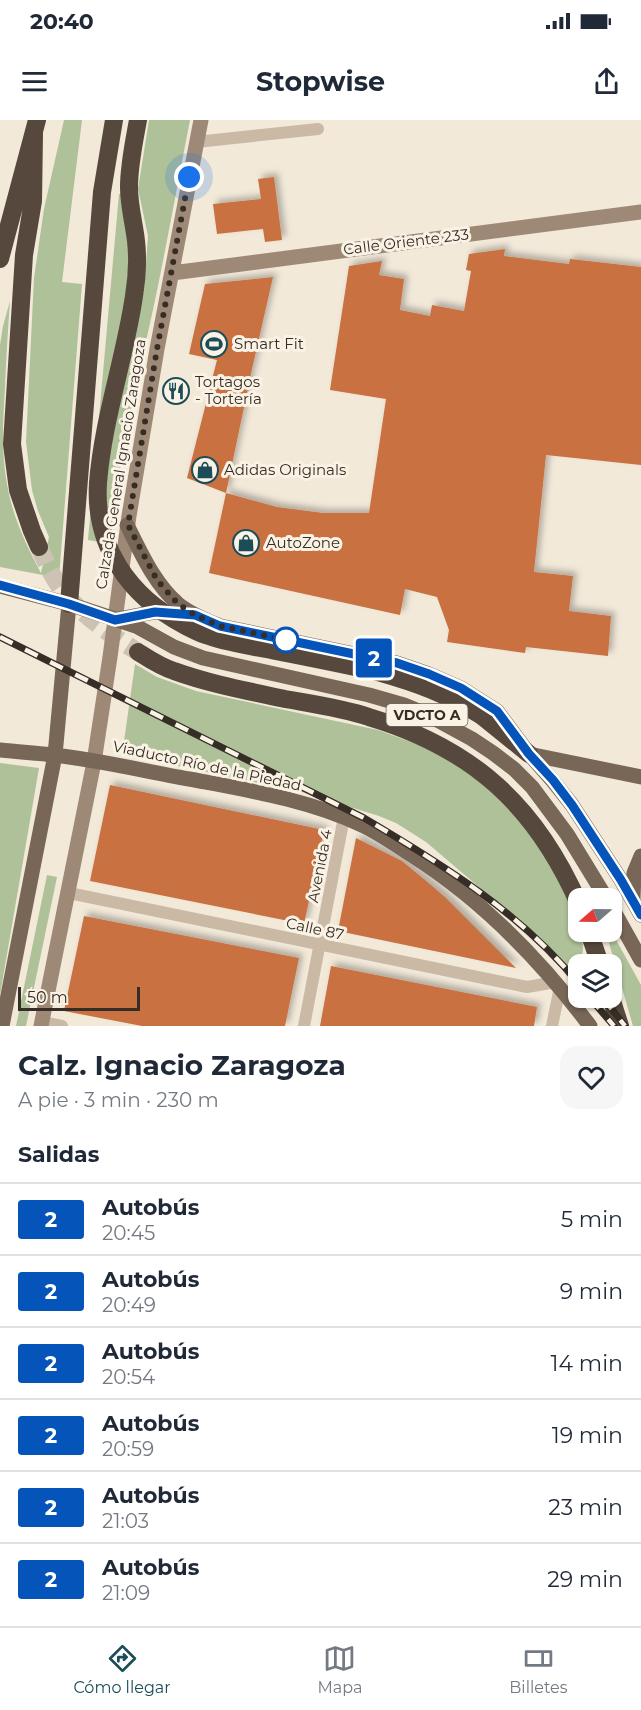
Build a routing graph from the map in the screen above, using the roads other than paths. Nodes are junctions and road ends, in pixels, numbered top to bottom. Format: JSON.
{"nodes":[{"id":1,"x":114,"y":120,"type":"edge"},
{"id":2,"x":138,"y":120,"type":"edge"},
{"id":3,"x":201,"y":120,"type":"edge"},
{"id":4,"x":35,"y":126,"type":"edge"},
{"id":5,"x":318,"y":129,"type":"dead end"},
{"id":6,"x":196,"y":142,"type":"junction"},
{"id":7,"x":641,"y":212,"type":"edge"},
{"id":8,"x":0,"y":259,"type":"edge"},
{"id":9,"x":172,"y":273,"type":"junction"},
{"id":10,"x":128,"y":525,"type":"junction"},
{"id":11,"x":39,"y":547,"type":"tunnel mouth"},
{"id":12,"x":0,"y":585,"type":"edge"},
{"id":13,"x":69,"y":604,"type":"junction"},
{"id":14,"x":195,"y":615,"type":"junction"},
{"id":15,"x":115,"y":620,"type":"junction"},
{"id":16,"x":138,"y":652,"type":"tunnel mouth"},
{"id":17,"x":0,"y":750,"type":"edge"},
{"id":18,"x":529,"y":754,"type":"junction"},
{"id":19,"x":56,"y":755,"type":"junction"},
{"id":20,"x":94,"y":762,"type":"junction"},
{"id":21,"x":608,"y":771,"type":"junction"},
{"id":22,"x":641,"y":771,"type":"edge"},
{"id":23,"x":641,"y":777,"type":"edge"},
{"id":24,"x":344,"y":817,"type":"junction"},
{"id":25,"x":639,"y":862,"type":"edge"},
{"id":26,"x":571,"y":888,"type":"edge"},
{"id":27,"x":600,"y":888,"type":"edge"},
{"id":28,"x":69,"y":893,"type":"junction"},
{"id":29,"x":637,"y":908,"type":"edge"},
{"id":30,"x":622,"y":926,"type":"edge"},
{"id":31,"x":320,"y":945,"type":"junction"},
{"id":32,"x":641,"y":960,"type":"edge"},
{"id":33,"x":558,"y":985,"type":"junction"},
{"id":34,"x":614,"y":1008,"type":"edge"},
{"id":35,"x":41,"y":1024,"type":"edge"},
{"id":36,"x":2,"y":1026,"type":"edge"},
{"id":37,"x":62,"y":1026,"type":"edge"},
{"id":38,"x":304,"y":1026,"type":"edge"},
{"id":39,"x":552,"y":1026,"type":"edge"},
{"id":40,"x":590,"y":1026,"type":"edge"},
{"id":41,"x":620,"y":1026,"type":"edge"}],
"edges":[{"from":1,"to":13,"type":"highway","name":"Calzada General Ignacio Zaragoza"},
{"from":2,"to":18,"type":"highway","bridge":true},
{"from":3,"to":6,"type":"main road","name":"Calzada General Ignacio Zaragoza"},
{"from":4,"to":8,"type":"highway"},
{"from":4,"to":11,"type":"highway"},
{"from":5,"to":6,"type":"street"},
{"from":6,"to":9,"type":"main road","name":"Calzada General Ignacio Zaragoza"},
{"from":7,"to":9,"type":"main road","name":"Calle Oriente 233"},
{"from":9,"to":10,"type":"main road","name":"Calzada General Ignacio Zaragoza"},
{"from":10,"to":14,"type":"main road"},
{"from":10,"to":15,"type":"main road","name":"Calzada General Ignacio Zaragoza"},
{"from":12,"to":13,"type":"main road"},
{"from":13,"to":15,"type":"main road"},
{"from":13,"to":19,"type":"main road","name":"Calzada General Ignacio Zaragoza"},
{"from":14,"to":15,"type":"main road"},
{"from":14,"to":18,"type":"main road"},
{"from":15,"to":20,"type":"main road","name":"Calzada General Ignacio Zaragoza"},
{"from":15,"to":27,"type":"main road","number":"VDCTO A"},
{"from":16,"to":26,"type":"highway"},
{"from":17,"to":19,"type":"main road","name":"Viaducto Río de la Piedad"},
{"from":18,"to":21,"type":"main road"},
{"from":18,"to":29,"type":"main road"},
{"from":19,"to":20,"type":"main road","name":"Viaducto Río de la Piedad"},
{"from":19,"to":36,"type":"main road","name":"Calzada General Ignacio Zaragoza"},
{"from":20,"to":24,"type":"main road","name":"Viaducto Río de la Piedad"},
{"from":20,"to":28,"type":"main road","name":"Calzada General Ignacio Zaragoza"},
{"from":21,"to":22,"type":"main road"},
{"from":21,"to":23,"type":"main road"},
{"from":24,"to":31,"type":"street","name":"Avenida 4"},
{"from":24,"to":33,"type":"main road","name":"Viaducto Río de la Piedad"},
{"from":25,"to":29,"type":"main road"},
{"from":28,"to":31,"type":"street","name":"Calle 87"},
{"from":28,"to":35,"type":"main road","name":"Calzada General Ignacio Zaragoza"},
{"from":30,"to":32,"type":"main road"},
{"from":31,"to":33,"type":"street","name":"Calle 87"},
{"from":31,"to":38,"type":"street","name":"Avenida 4"},
{"from":33,"to":39,"type":"street"},
{"from":33,"to":40,"type":"main road","name":"Viaducto Río de la Piedad"},
{"from":34,"to":41,"type":"highway"},
{"from":35,"to":37,"type":"street"}]}
